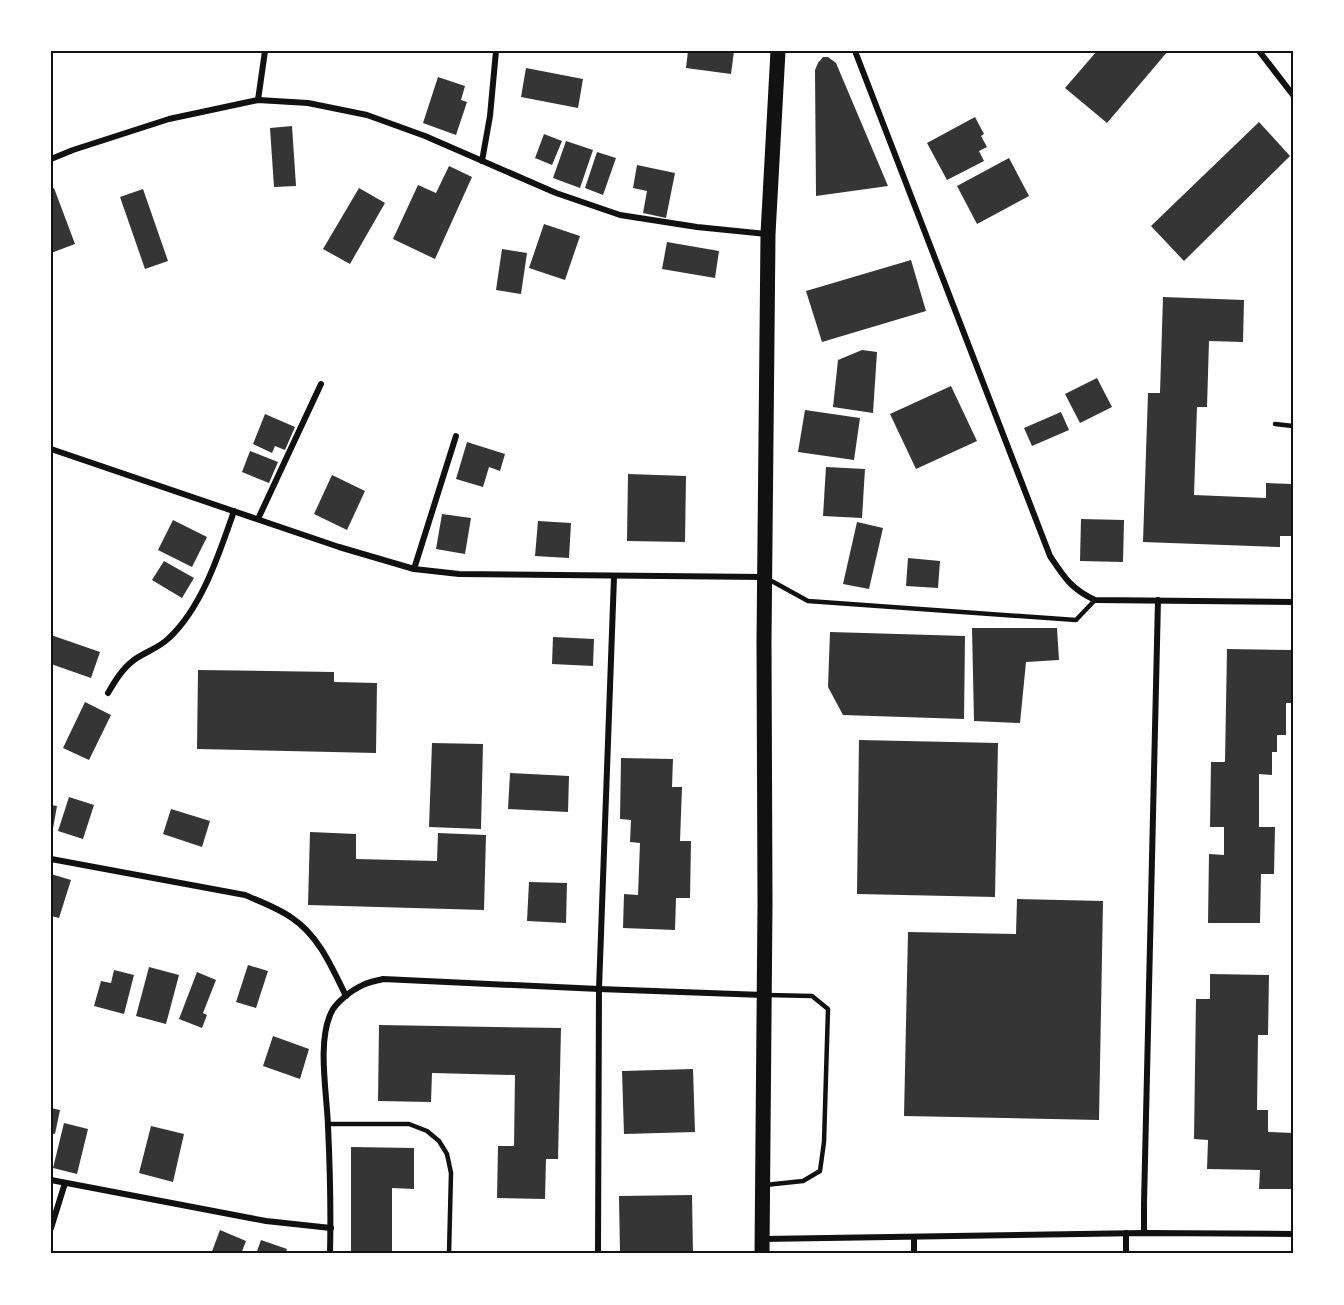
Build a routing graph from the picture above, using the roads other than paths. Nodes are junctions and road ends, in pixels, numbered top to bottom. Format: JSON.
{"nodes":[{"id":1,"x":265,"y":51,"type":"edge"},
{"id":2,"x":496,"y":51,"type":"edge"},
{"id":3,"x":778,"y":51,"type":"edge"},
{"id":4,"x":855,"y":51,"type":"edge"},
{"id":5,"x":1259,"y":51,"type":"edge"},
{"id":6,"x":1293,"y":95,"type":"edge"},
{"id":7,"x":258,"y":100,"type":"junction"},
{"id":8,"x":51,"y":159,"type":"edge"},
{"id":9,"x":482,"y":161,"type":"junction"},
{"id":10,"x":768,"y":234,"type":"junction"},
{"id":11,"x":321,"y":384,"type":"dead end"},
{"id":12,"x":1275,"y":424,"type":"dead end"},
{"id":13,"x":1293,"y":426,"type":"edge"},
{"id":14,"x":456,"y":436,"type":"dead end"},
{"id":15,"x":51,"y":449,"type":"edge"},
{"id":16,"x":234,"y":511,"type":"junction"},
{"id":17,"x":258,"y":519,"type":"junction"},
{"id":18,"x":414,"y":569,"type":"junction"},
{"id":19,"x":614,"y":577,"type":"junction"},
{"id":20,"x":765,"y":578,"type":"junction"},
{"id":21,"x":1095,"y":600,"type":"junction"},
{"id":22,"x":1158,"y":600,"type":"junction"},
{"id":23,"x":1293,"y":602,"type":"edge"},
{"id":24,"x":108,"y":693,"type":"dead end"},
{"id":25,"x":51,"y":859,"type":"edge"},
{"id":26,"x":599,"y":990,"type":"junction"},
{"id":27,"x":764,"y":995,"type":"junction"},
{"id":28,"x":346,"y":996,"type":"junction"},
{"id":29,"x":328,"y":1124,"type":"junction"},
{"id":30,"x":51,"y":1179,"type":"edge"},
{"id":31,"x":65,"y":1183,"type":"junction"},
{"id":32,"x":762,"y":1185,"type":"junction"},
{"id":33,"x":51,"y":1228,"type":"edge"},
{"id":34,"x":331,"y":1228,"type":"junction"},
{"id":35,"x":1126,"y":1233,"type":"junction"},
{"id":36,"x":1144,"y":1233,"type":"junction"},
{"id":37,"x":1293,"y":1233,"type":"edge"},
{"id":38,"x":914,"y":1237,"type":"junction"},
{"id":39,"x":762,"y":1246,"type":"edge"},
{"id":40,"x":330,"y":1254,"type":"edge"},
{"id":41,"x":449,"y":1254,"type":"edge"},
{"id":42,"x":598,"y":1254,"type":"edge"},
{"id":43,"x":914,"y":1254,"type":"edge"},
{"id":44,"x":1126,"y":1254,"type":"edge"}],
"edges":[{"from":1,"to":7,"type":"street"},
{"from":2,"to":9,"type":"street"},
{"from":3,"to":10,"type":"main road"},
{"from":4,"to":21,"type":"street"},
{"from":5,"to":6,"type":"street"},
{"from":7,"to":8,"type":"street"},
{"from":7,"to":9,"type":"street"},
{"from":9,"to":10,"type":"street"},
{"from":10,"to":20,"type":"main road"},
{"from":11,"to":17,"type":"street"},
{"from":12,"to":13,"type":"lane"},
{"from":14,"to":18,"type":"street"},
{"from":15,"to":16,"type":"street"},
{"from":16,"to":17,"type":"street"},
{"from":16,"to":24,"type":"street"},
{"from":17,"to":18,"type":"street"},
{"from":18,"to":19,"type":"street"},
{"from":19,"to":20,"type":"street"},
{"from":19,"to":26,"type":"street"},
{"from":20,"to":21,"type":"lane"},
{"from":20,"to":27,"type":"main road"},
{"from":21,"to":22,"type":"street"},
{"from":22,"to":23,"type":"street"},
{"from":22,"to":36,"type":"street"},
{"from":25,"to":28,"type":"street"},
{"from":26,"to":27,"type":"street"},
{"from":26,"to":28,"type":"street"},
{"from":26,"to":42,"type":"street"},
{"from":27,"to":32,"type":"main road"},
{"from":27,"to":32,"type":"lane"},
{"from":28,"to":29,"type":"street"},
{"from":29,"to":34,"type":"street"},
{"from":29,"to":41,"type":"lane"},
{"from":30,"to":31,"type":"street"},
{"from":31,"to":33,"type":"street"},
{"from":31,"to":34,"type":"street"},
{"from":32,"to":39,"type":"main road"},
{"from":34,"to":40,"type":"street"},
{"from":35,"to":36,"type":"street"},
{"from":35,"to":38,"type":"street"},
{"from":35,"to":44,"type":"street"},
{"from":36,"to":37,"type":"street"},
{"from":38,"to":39,"type":"street"},
{"from":38,"to":43,"type":"street"}]}
